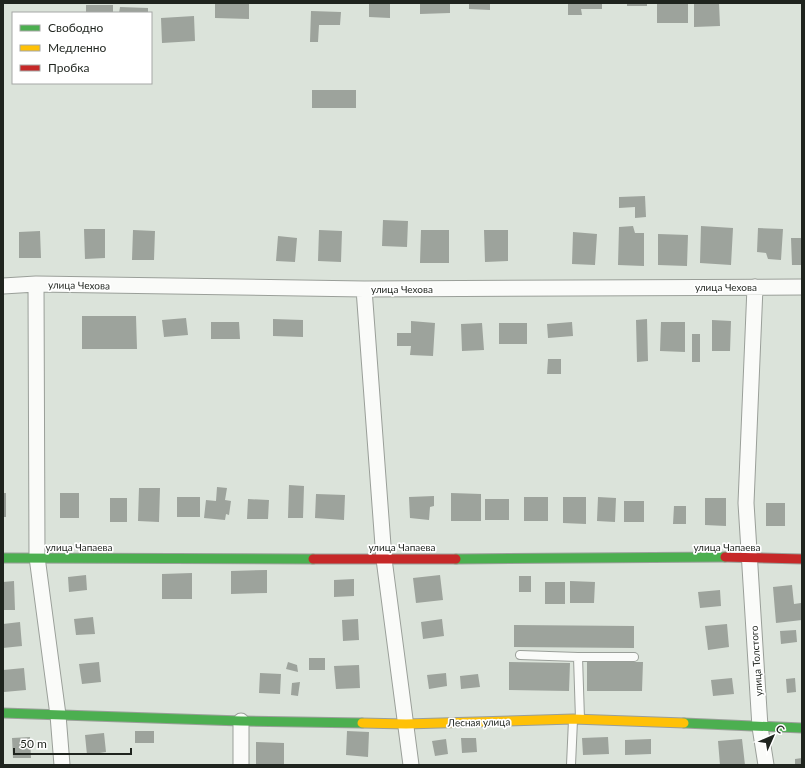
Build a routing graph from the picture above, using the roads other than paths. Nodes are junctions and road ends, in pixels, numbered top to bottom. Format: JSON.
{"nodes":[{"id":1,"x":36,"y":284,"type":"junction"},
{"id":2,"x":3,"y":286,"type":"edge"},
{"id":3,"x":755,"y":287,"type":"junction"},
{"id":4,"x":802,"y":287,"type":"edge"},
{"id":5,"x":364,"y":289,"type":"junction"},
{"id":6,"x":37,"y":557,"type":"junction"},
{"id":7,"x":749,"y":557,"type":"junction"},
{"id":8,"x":3,"y":558,"type":"edge"},
{"id":9,"x":384,"y":558,"type":"junction"},
{"id":10,"x":802,"y":559,"type":"edge"},
{"id":11,"x":520,"y":655,"type":"dead end"},
{"id":12,"x":634,"y":657,"type":"dead end"},
{"id":13,"x":578,"y":658,"type":"junction"},
{"id":14,"x":3,"y":714,"type":"edge"},
{"id":15,"x":58,"y":714,"type":"junction"},
{"id":16,"x":577,"y":720,"type":"junction"},
{"id":17,"x":241,"y":721,"type":"junction"},
{"id":18,"x":406,"y":724,"type":"junction"},
{"id":19,"x":760,"y":727,"type":"junction"},
{"id":20,"x":802,"y":728,"type":"edge"},
{"id":21,"x":62,"y":765,"type":"edge"},
{"id":22,"x":241,"y":765,"type":"edge"},
{"id":23,"x":411,"y":765,"type":"edge"},
{"id":24,"x":571,"y":765,"type":"edge"},
{"id":25,"x":766,"y":765,"type":"edge"}],
"edges":[{"from":1,"to":2,"type":"street","name":"улица Чехова"},
{"from":1,"to":5,"type":"street","name":"улица Чехова"},
{"from":1,"to":6,"type":"street"},
{"from":3,"to":4,"type":"street","name":"улица Чехова"},
{"from":3,"to":5,"type":"street","name":"улица Чехова"},
{"from":3,"to":7,"type":"street","name":"улица Толстого"},
{"from":5,"to":9,"type":"street"},
{"from":6,"to":8,"type":"street","name":"улица Чапаева"},
{"from":6,"to":9,"type":"street","name":"улица Чапаева"},
{"from":6,"to":15,"type":"street"},
{"from":7,"to":9,"type":"street","name":"улица Чапаева"},
{"from":7,"to":10,"type":"street","name":"улица Чапаева"},
{"from":7,"to":19,"type":"street","name":"улица Толстого"},
{"from":9,"to":18,"type":"street"},
{"from":11,"to":13,"type":"lane"},
{"from":12,"to":13,"type":"lane"},
{"from":13,"to":16,"type":"lane"},
{"from":14,"to":15,"type":"street","name":"Лесная улица"},
{"from":15,"to":17,"type":"street","name":"Лесная улица"},
{"from":15,"to":21,"type":"street"},
{"from":16,"to":18,"type":"street","name":"Лесная улица"},
{"from":16,"to":19,"type":"street","name":"Лесная улица"},
{"from":16,"to":24,"type":"lane"},
{"from":17,"to":18,"type":"street","name":"Лесная улица"},
{"from":17,"to":22,"type":"street"},
{"from":18,"to":23,"type":"street"},
{"from":19,"to":20,"type":"street","name":"Лесная улица"},
{"from":19,"to":25,"type":"street","name":"улица Толстого"}]}
